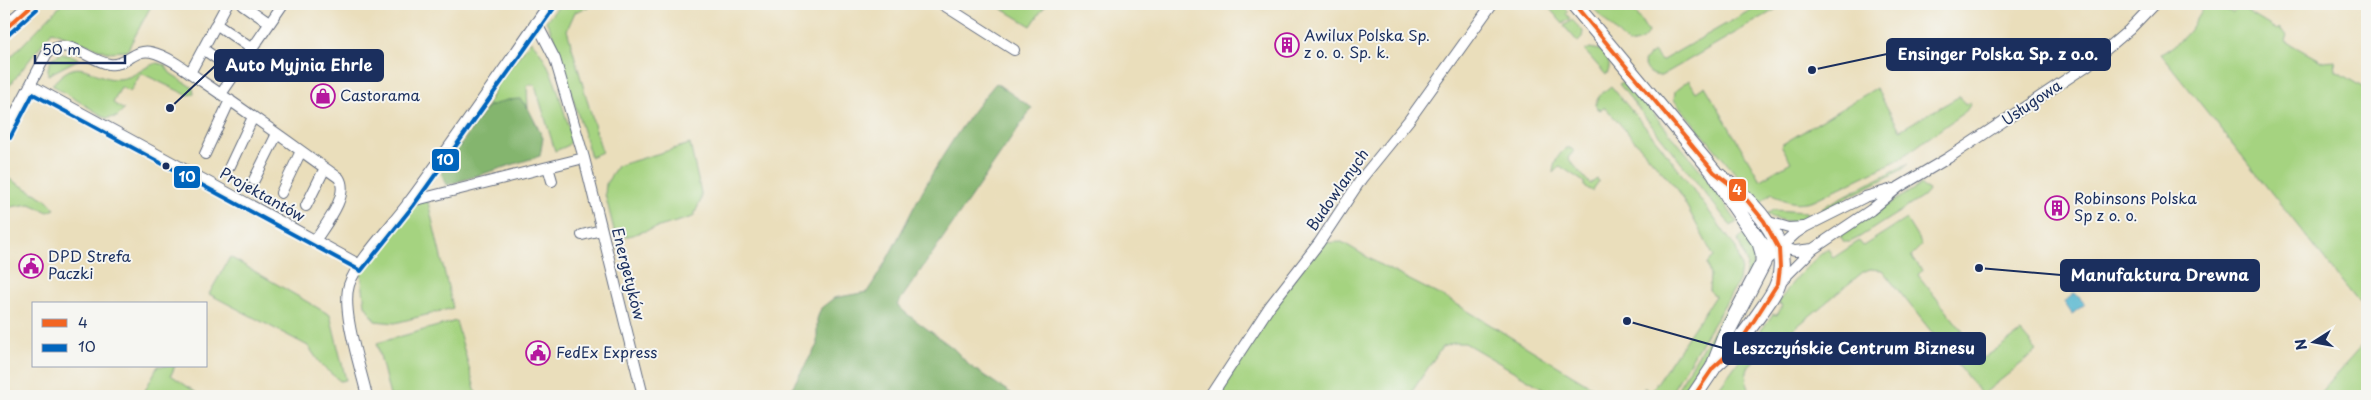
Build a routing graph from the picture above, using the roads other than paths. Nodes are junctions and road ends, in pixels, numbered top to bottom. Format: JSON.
{"nodes":[{"id":1,"x":32,"y":4,"type":"edge"},
{"id":2,"x":227,"y":4,"type":"edge"},
{"id":3,"x":242,"y":4,"type":"edge"},
{"id":4,"x":283,"y":4,"type":"edge"},
{"id":5,"x":549,"y":4,"type":"edge"},
{"id":6,"x":942,"y":4,"type":"edge"},
{"id":7,"x":1492,"y":4,"type":"edge"},
{"id":8,"x":1574,"y":4,"type":"edge"},
{"id":9,"x":2154,"y":4,"type":"edge"},
{"id":10,"x":536,"y":22,"type":"junction"},
{"id":11,"x":216,"y":24,"type":"junction"},
{"id":12,"x":269,"y":24,"type":"junction"},
{"id":13,"x":4,"y":30,"type":"edge"},
{"id":14,"x":203,"y":49,"type":"junction"},
{"id":15,"x":252,"y":49,"type":"junction"},
{"id":16,"x":1014,"y":50,"type":"dead end"},
{"id":17,"x":236,"y":72,"type":"junction"},
{"id":18,"x":190,"y":73,"type":"junction"},
{"id":19,"x":30,"y":85,"type":"junction"},
{"id":20,"x":221,"y":94,"type":"junction"},
{"id":21,"x":230,"y":100,"type":"junction"},
{"id":22,"x":254,"y":117,"type":"junction"},
{"id":23,"x":277,"y":134,"type":"junction"},
{"id":24,"x":4,"y":135,"type":"edge"},
{"id":25,"x":301,"y":151,"type":"junction"},
{"id":26,"x":205,"y":154,"type":"dead end"},
{"id":27,"x":584,"y":158,"type":"junction"},
{"id":28,"x":230,"y":166,"type":"dead end"},
{"id":29,"x":548,"y":167,"type":"junction"},
{"id":30,"x":325,"y":168,"type":"junction"},
{"id":31,"x":1714,"y":172,"type":"junction"},
{"id":32,"x":254,"y":180,"type":"dead end"},
{"id":33,"x":552,"y":180,"type":"dead end"},
{"id":34,"x":1899,"y":188,"type":"junction"},
{"id":35,"x":281,"y":193,"type":"dead end"},
{"id":36,"x":408,"y":202,"type":"junction"},
{"id":37,"x":306,"y":206,"type":"dead end"},
{"id":38,"x":1764,"y":221,"type":"junction"},
{"id":39,"x":1805,"y":227,"type":"junction"},
{"id":40,"x":602,"y":230,"type":"junction"},
{"id":41,"x":582,"y":235,"type":"dead end"},
{"id":42,"x":315,"y":241,"type":"junction"},
{"id":43,"x":1760,"y":243,"type":"junction"},
{"id":44,"x":1779,"y":249,"type":"junction"},
{"id":45,"x":1813,"y":249,"type":"junction"},
{"id":46,"x":1763,"y":263,"type":"junction"},
{"id":47,"x":360,"y":265,"type":"junction"},
{"id":48,"x":1778,"y":284,"type":"junction"},
{"id":49,"x":1712,"y":368,"type":"junction"},
{"id":50,"x":367,"y":396,"type":"edge"},
{"id":51,"x":644,"y":396,"type":"edge"},
{"id":52,"x":1211,"y":396,"type":"edge"},
{"id":53,"x":1694,"y":396,"type":"edge"}],
"edges":[{"from":1,"to":13,"type":"street"},
{"from":2,"to":11,"type":"street"},
{"from":3,"to":12,"type":"street"},
{"from":4,"to":12,"type":"street"},
{"from":5,"to":10,"type":"street"},
{"from":6,"to":16,"type":"street"},
{"from":7,"to":52,"type":"street","name":"Budowlanych"},
{"from":8,"to":31,"type":"street"},
{"from":9,"to":34,"type":"street","name":"Usługowa"},
{"from":10,"to":27,"type":"street","name":"Energetyków"},
{"from":10,"to":36,"type":"street"},
{"from":11,"to":14,"type":"street"},
{"from":11,"to":15,"type":"street"},
{"from":12,"to":15,"type":"street"},
{"from":14,"to":17,"type":"street"},
{"from":14,"to":18,"type":"street"},
{"from":15,"to":17,"type":"street"},
{"from":17,"to":20,"type":"street"},
{"from":18,"to":19,"type":"street"},
{"from":18,"to":20,"type":"street"},
{"from":19,"to":24,"type":"street"},
{"from":19,"to":42,"type":"street","name":"Projektantów"},
{"from":20,"to":21,"type":"street"},
{"from":21,"to":22,"type":"street"},
{"from":21,"to":26,"type":"street"},
{"from":22,"to":23,"type":"street"},
{"from":22,"to":28,"type":"street"},
{"from":23,"to":25,"type":"street"},
{"from":23,"to":32,"type":"street"},
{"from":25,"to":30,"type":"street"},
{"from":25,"to":35,"type":"street"},
{"from":27,"to":29,"type":"street"},
{"from":27,"to":40,"type":"street","name":"Energetyków"},
{"from":29,"to":33,"type":"street"},
{"from":29,"to":36,"type":"street"},
{"from":30,"to":37,"type":"street"},
{"from":30,"to":42,"type":"street"},
{"from":31,"to":38,"type":"street"},
{"from":31,"to":43,"type":"street"},
{"from":34,"to":39,"type":"street","name":"Usługowa"},
{"from":34,"to":45,"type":"street","name":"Usługowa"},
{"from":36,"to":47,"type":"street"},
{"from":38,"to":39,"type":"street"},
{"from":38,"to":44,"type":"street"},
{"from":39,"to":44,"type":"street","name":"Usługowa"},
{"from":40,"to":41,"type":"street"},
{"from":40,"to":51,"type":"street","name":"Energetyków"},
{"from":42,"to":47,"type":"street","name":"Projektantów"},
{"from":43,"to":44,"type":"street"},
{"from":43,"to":46,"type":"street"},
{"from":44,"to":45,"type":"street"},
{"from":44,"to":46,"type":"street","name":"Usługowa"},
{"from":44,"to":48,"type":"street"},
{"from":45,"to":48,"type":"street","name":"Usługowa"},
{"from":46,"to":49,"type":"street","name":"Usługowa"},
{"from":47,"to":50,"type":"street"},
{"from":48,"to":49,"type":"street","name":"Usługowa"},
{"from":49,"to":53,"type":"street","name":"Usługowa"}]}
